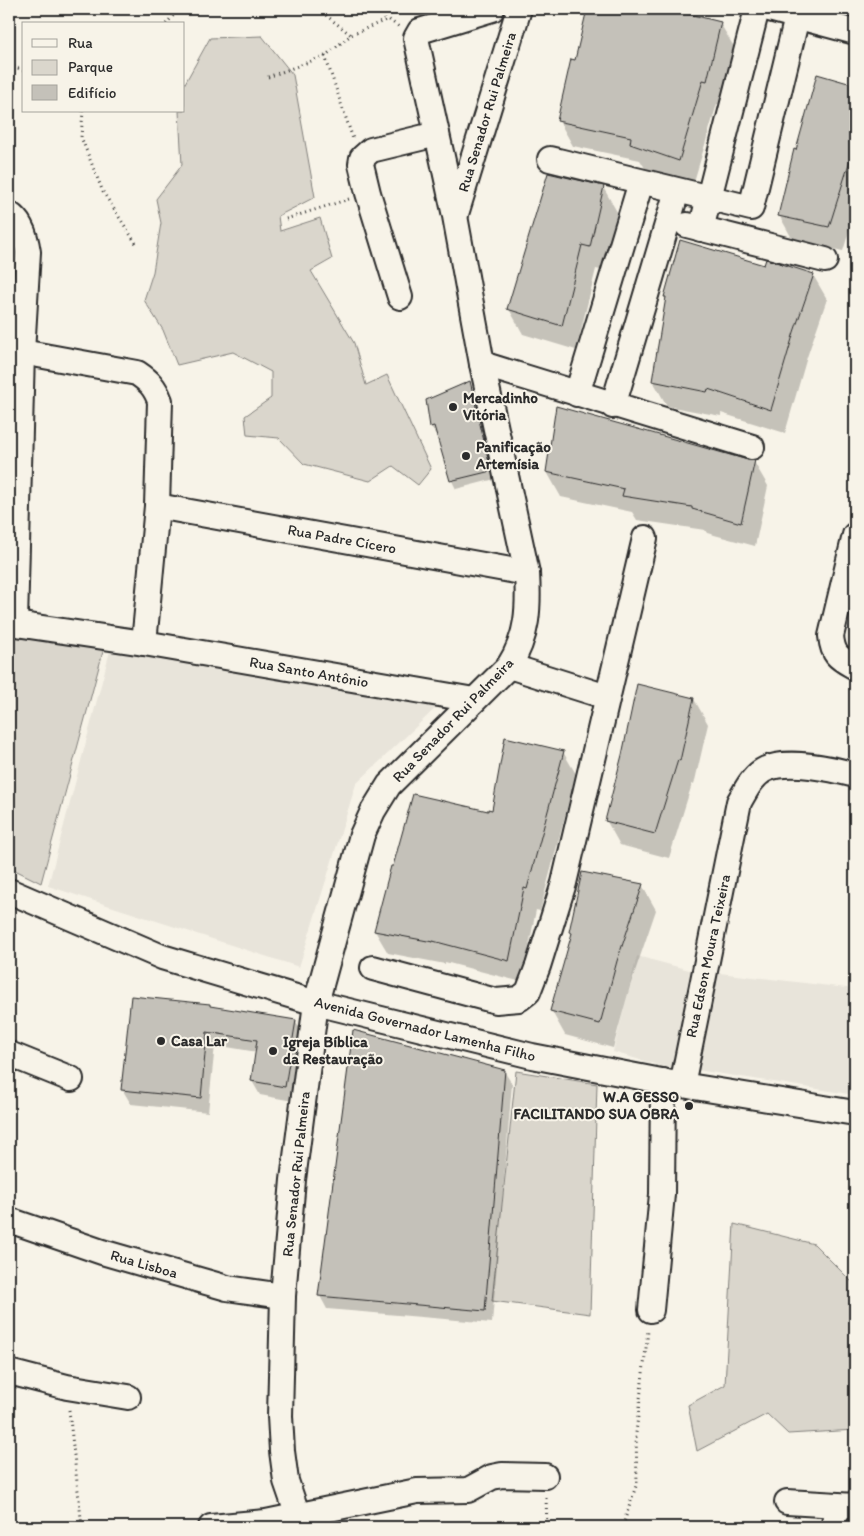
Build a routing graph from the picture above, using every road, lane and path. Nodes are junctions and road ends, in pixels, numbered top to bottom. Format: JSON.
{"nodes":[{"id":1,"x":179,"y":9,"type":"edge"},
{"id":2,"x":318,"y":9,"type":"edge"},
{"id":3,"x":492,"y":9,"type":"edge"},
{"id":4,"x":519,"y":9,"type":"edge"},
{"id":5,"x":757,"y":9,"type":"edge"},
{"id":6,"x":769,"y":9,"type":"edge"},
{"id":7,"x":797,"y":17,"type":"junction"},
{"id":8,"x":388,"y":19,"type":"dead end"},
{"id":9,"x":168,"y":22,"type":"edge"},
{"id":10,"x":855,"y":32,"type":"edge"},
{"id":11,"x":351,"y":35,"type":"junction"},
{"id":12,"x":325,"y":56,"type":"junction"},
{"id":13,"x":9,"y":64,"type":"edge"},
{"id":14,"x":22,"y":70,"type":"edge"},
{"id":15,"x":268,"y":77,"type":"dead end"},
{"id":16,"x":83,"y":112,"type":"edge"},
{"id":17,"x":438,"y":134,"type":"junction"},
{"id":18,"x":550,"y":159,"type":"dead end"},
{"id":19,"x":361,"y":164,"type":"junction"},
{"id":20,"x":641,"y":182,"type":"junction"},
{"id":21,"x":677,"y":191,"type":"junction"},
{"id":22,"x":368,"y":193,"type":"junction"},
{"id":23,"x":709,"y":198,"type":"junction"},
{"id":24,"x":751,"y":208,"type":"junction"},
{"id":25,"x":9,"y":214,"type":"edge"},
{"id":26,"x":455,"y":216,"type":"junction"},
{"id":27,"x":286,"y":219,"type":"dead end"},
{"id":28,"x":668,"y":220,"type":"junction"},
{"id":29,"x":701,"y":228,"type":"junction"},
{"id":30,"x":744,"y":239,"type":"junction"},
{"id":31,"x":138,"y":245,"type":"dead end"},
{"id":32,"x":825,"y":260,"type":"dead end"},
{"id":33,"x":400,"y":297,"type":"dead end"},
{"id":34,"x":22,"y":352,"type":"junction"},
{"id":35,"x":482,"y":364,"type":"junction"},
{"id":36,"x":577,"y":394,"type":"junction"},
{"id":37,"x":613,"y":406,"type":"junction"},
{"id":38,"x":752,"y":447,"type":"dead end"},
{"id":39,"x":157,"y":506,"type":"junction"},
{"id":40,"x":855,"y":535,"type":"edge"},
{"id":41,"x":645,"y":538,"type":"dead end"},
{"id":42,"x":527,"y":573,"type":"junction"},
{"id":43,"x":12,"y":623,"type":"edge"},
{"id":44,"x":144,"y":643,"type":"junction"},
{"id":45,"x":855,"y":667,"type":"edge"},
{"id":46,"x":518,"y":669,"type":"junction"},
{"id":47,"x":607,"y":697,"type":"junction"},
{"id":48,"x":474,"y":700,"type":"junction"},
{"id":49,"x":855,"y":775,"type":"edge"},
{"id":50,"x":9,"y":891,"type":"edge"},
{"id":51,"x":373,"y":968,"type":"dead end"},
{"id":52,"x":316,"y":1003,"type":"junction"},
{"id":53,"x":9,"y":1054,"type":"edge"},
{"id":54,"x":71,"y":1079,"type":"dead end"},
{"id":55,"x":672,"y":1083,"type":"junction"},
{"id":56,"x":855,"y":1113,"type":"edge"},
{"id":57,"x":9,"y":1220,"type":"edge"},
{"id":58,"x":283,"y":1296,"type":"junction"},
{"id":59,"x":651,"y":1310,"type":"joint"},
{"id":60,"x":9,"y":1372,"type":"edge"},
{"id":61,"x":67,"y":1387,"type":"junction"},
{"id":62,"x":128,"y":1397,"type":"dead end"},
{"id":63,"x":545,"y":1476,"type":"dead end"},
{"id":64,"x":787,"y":1502,"type":"dead end"},
{"id":65,"x":842,"y":1513,"type":"edge"},
{"id":66,"x":298,"y":1516,"type":"junction"},
{"id":67,"x":82,"y":1527,"type":"edge"},
{"id":68,"x":211,"y":1527,"type":"edge"},
{"id":69,"x":632,"y":1527,"type":"edge"}],
"edges":[{"from":1,"to":9,"type":"path"},
{"from":2,"to":11,"type":"path"},
{"from":3,"to":17,"type":"street","name":"Rua Senador Rui Palmeira"},
{"from":4,"to":26,"type":"street","name":"Rua Senador Rui Palmeira"},
{"from":5,"to":23,"type":"street"},
{"from":6,"to":7,"type":"street"},
{"from":7,"to":10,"type":"street"},
{"from":7,"to":24,"type":"street"},
{"from":8,"to":11,"type":"path"},
{"from":11,"to":12,"type":"path"},
{"from":12,"to":15,"type":"path"},
{"from":12,"to":19,"type":"path"},
{"from":13,"to":14,"type":"path"},
{"from":16,"to":31,"type":"path"},
{"from":17,"to":19,"type":"street"},
{"from":17,"to":26,"type":"street","name":"Rua Senador Rui Palmeira"},
{"from":18,"to":20,"type":"street"},
{"from":19,"to":22,"type":"street"},
{"from":20,"to":21,"type":"street"},
{"from":20,"to":36,"type":"street"},
{"from":21,"to":23,"type":"street"},
{"from":21,"to":28,"type":"street"},
{"from":22,"to":27,"type":"path"},
{"from":22,"to":33,"type":"street"},
{"from":23,"to":24,"type":"street"},
{"from":23,"to":29,"type":"street"},
{"from":24,"to":30,"type":"street"},
{"from":25,"to":34,"type":"street"},
{"from":26,"to":35,"type":"street","name":"Rua Senador Rui Palmeira"},
{"from":28,"to":29,"type":"street"},
{"from":28,"to":37,"type":"street"},
{"from":29,"to":30,"type":"street"},
{"from":30,"to":32,"type":"street"},
{"from":34,"to":39,"type":"street"},
{"from":34,"to":43,"type":"street"},
{"from":35,"to":36,"type":"street"},
{"from":35,"to":42,"type":"street","name":"Rua Senador Rui Palmeira"},
{"from":36,"to":37,"type":"street"},
{"from":37,"to":38,"type":"street"},
{"from":39,"to":42,"type":"street","name":"Rua Padre Cícero"},
{"from":39,"to":44,"type":"street"},
{"from":40,"to":45,"type":"street"},
{"from":41,"to":47,"type":"street"},
{"from":42,"to":46,"type":"street","name":"Rua Senador Rui Palmeira"},
{"from":43,"to":44,"type":"street","name":"Rua Santo Antônio"},
{"from":44,"to":48,"type":"street","name":"Rua Santo Antônio"},
{"from":46,"to":47,"type":"street"},
{"from":46,"to":48,"type":"street","name":"Rua Senador Rui Palmeira"},
{"from":47,"to":51,"type":"street"},
{"from":48,"to":52,"type":"street","name":"Rua Senador Rui Palmeira"},
{"from":49,"to":55,"type":"street","name":"Rua Edson Moura Teixeira"},
{"from":50,"to":52,"type":"street","name":"Avenida Governador Lamenha Filho"},
{"from":52,"to":55,"type":"street","name":"Avenida Governador Lamenha Filho"},
{"from":52,"to":58,"type":"street","name":"Rua Senador Rui Palmeira"},
{"from":53,"to":54,"type":"street"},
{"from":55,"to":56,"type":"street","name":"Avenida Governador Lamenha Filho"},
{"from":55,"to":59,"type":"street","name":"Rua Edson Moura Teixeira"},
{"from":57,"to":58,"type":"street","name":"Rua Lisboa"},
{"from":58,"to":66,"type":"street","name":"Rua Senador Rui Palmeira"},
{"from":59,"to":69,"type":"path"},
{"from":60,"to":61,"type":"street"},
{"from":61,"to":62,"type":"street"},
{"from":61,"to":67,"type":"path"},
{"from":63,"to":66,"type":"street"},
{"from":64,"to":65,"type":"street"},
{"from":66,"to":68,"type":"street"}]}
